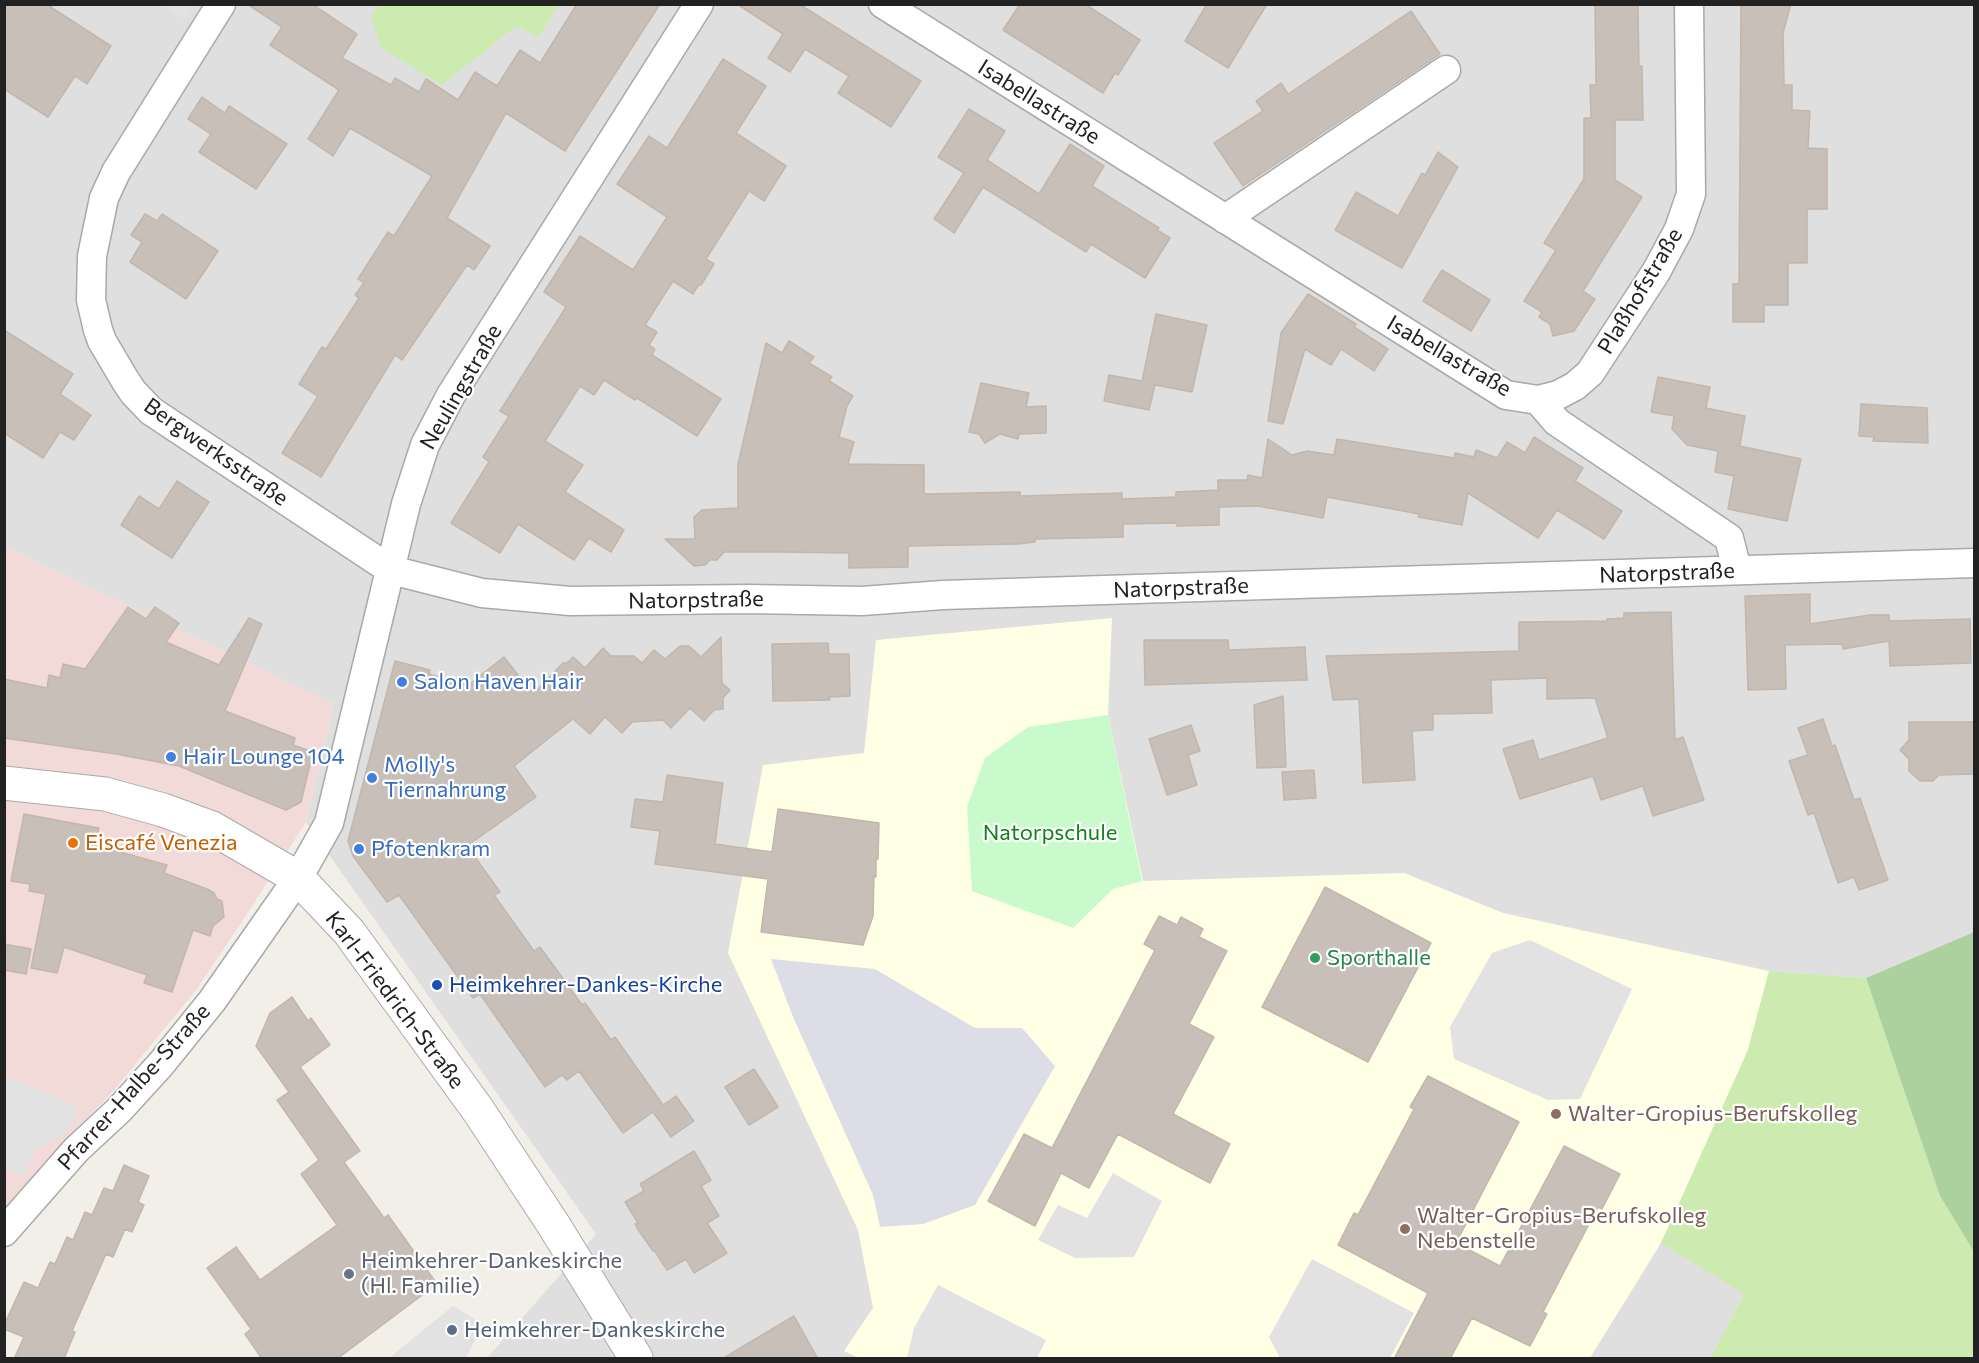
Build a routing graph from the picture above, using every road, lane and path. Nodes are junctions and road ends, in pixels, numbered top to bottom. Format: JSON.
{"nodes":[{"id":1,"x":222,"y":4,"type":"edge"},
{"id":2,"x":699,"y":4,"type":"edge"},
{"id":3,"x":883,"y":4,"type":"edge"},
{"id":4,"x":1689,"y":4,"type":"edge"},
{"id":5,"x":1446,"y":70,"type":"dead end"},
{"id":6,"x":1225,"y":219,"type":"junction"},
{"id":7,"x":1538,"y":400,"type":"junction"},
{"id":8,"x":1974,"y":563,"type":"edge"},
{"id":9,"x":391,"y":570,"type":"junction"},
{"id":10,"x":1737,"y":570,"type":"junction"},
{"id":11,"x":4,"y":783,"type":"edge"},
{"id":12,"x":298,"y":878,"type":"junction"},
{"id":13,"x":4,"y":1232,"type":"edge"},
{"id":14,"x":636,"y":1359,"type":"edge"}],
"edges":[{"from":1,"to":9,"type":"street","name":"Bergwerksstraße"},
{"from":2,"to":9,"type":"street","name":"Neulingstraße"},
{"from":3,"to":6,"type":"street","name":"Isabellastraße"},
{"from":4,"to":7,"type":"street","name":"Plaßhofstraße"},
{"from":5,"to":6,"type":"street"},
{"from":6,"to":7,"type":"street","name":"Isabellastraße"},
{"from":7,"to":10,"type":"street","name":"Isabellastraße"},
{"from":8,"to":10,"type":"street","name":"Natorpstraße"},
{"from":9,"to":10,"type":"street","name":"Natorpstraße"},
{"from":9,"to":12,"type":"street","name":"Neulingstraße"},
{"from":11,"to":12,"type":"street","name":"Karl-Friedrich-Straße"},
{"from":12,"to":13,"type":"street","name":"Pfarrer-Halbe-Straße"},
{"from":12,"to":14,"type":"street","name":"Karl-Friedrich-Straße"}]}
